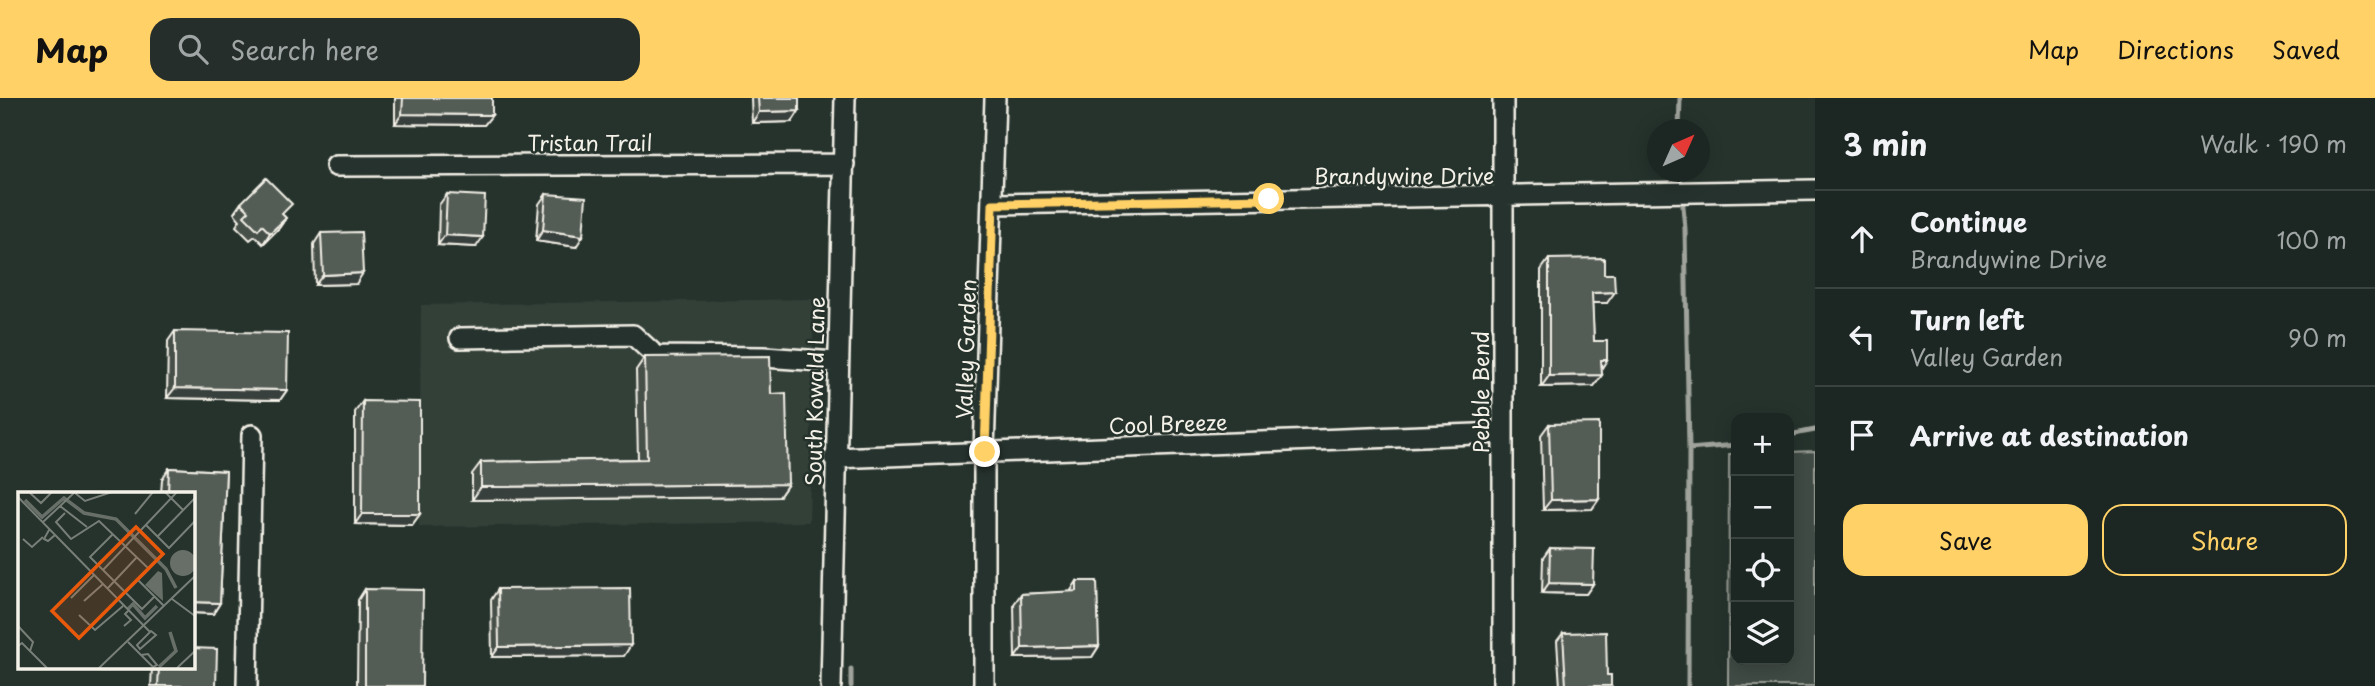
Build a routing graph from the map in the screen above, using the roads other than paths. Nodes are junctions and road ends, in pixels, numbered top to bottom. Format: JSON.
{"nodes":[{"id":1,"x":845,"y":98,"type":"edge"},
{"id":2,"x":995,"y":98,"type":"edge"},
{"id":3,"x":1503,"y":98,"type":"edge"},
{"id":4,"x":844,"y":164,"type":"junction"},
{"id":5,"x":336,"y":166,"type":"dead end"},
{"id":6,"x":1815,"y":190,"type":"edge"},
{"id":7,"x":1503,"y":197,"type":"junction"},
{"id":8,"x":993,"y":204,"type":"junction"},
{"id":9,"x":460,"y":338,"type":"dead end"},
{"id":10,"x":836,"y":362,"type":"junction"},
{"id":11,"x":1503,"y":433,"type":"junction"},
{"id":12,"x":252,"y":435,"type":"dead end"},
{"id":13,"x":985,"y":452,"type":"junction"},
{"id":14,"x":834,"y":458,"type":"junction"},
{"id":15,"x":247,"y":686,"type":"edge"},
{"id":16,"x":831,"y":686,"type":"edge"},
{"id":17,"x":984,"y":686,"type":"edge"},
{"id":18,"x":1503,"y":686,"type":"edge"}],
"edges":[{"from":1,"to":4,"type":"street","name":"South Kowald Lane"},
{"from":2,"to":8,"type":"street","name":"Valley Garden"},
{"from":3,"to":7,"type":"street","name":"Pebble Bend"},
{"from":4,"to":5,"type":"street","name":"Tristan Trail"},
{"from":4,"to":10,"type":"street","name":"South Kowald Lane"},
{"from":6,"to":7,"type":"street","name":"Brandywine Drive"},
{"from":7,"to":8,"type":"street","name":"Brandywine Drive"},
{"from":7,"to":11,"type":"street","name":"Pebble Bend"},
{"from":8,"to":13,"type":"street","name":"Valley Garden"},
{"from":9,"to":10,"type":"street"},
{"from":10,"to":14,"type":"street","name":"South Kowald Lane"},
{"from":11,"to":13,"type":"street","name":"Cool Breeze"},
{"from":11,"to":18,"type":"street","name":"Pebble Bend"},
{"from":12,"to":15,"type":"street"},
{"from":13,"to":14,"type":"street","name":"Cool Breeze"},
{"from":13,"to":17,"type":"street","name":"Valley Garden"},
{"from":14,"to":16,"type":"street","name":"South Kowald Lane"}]}
